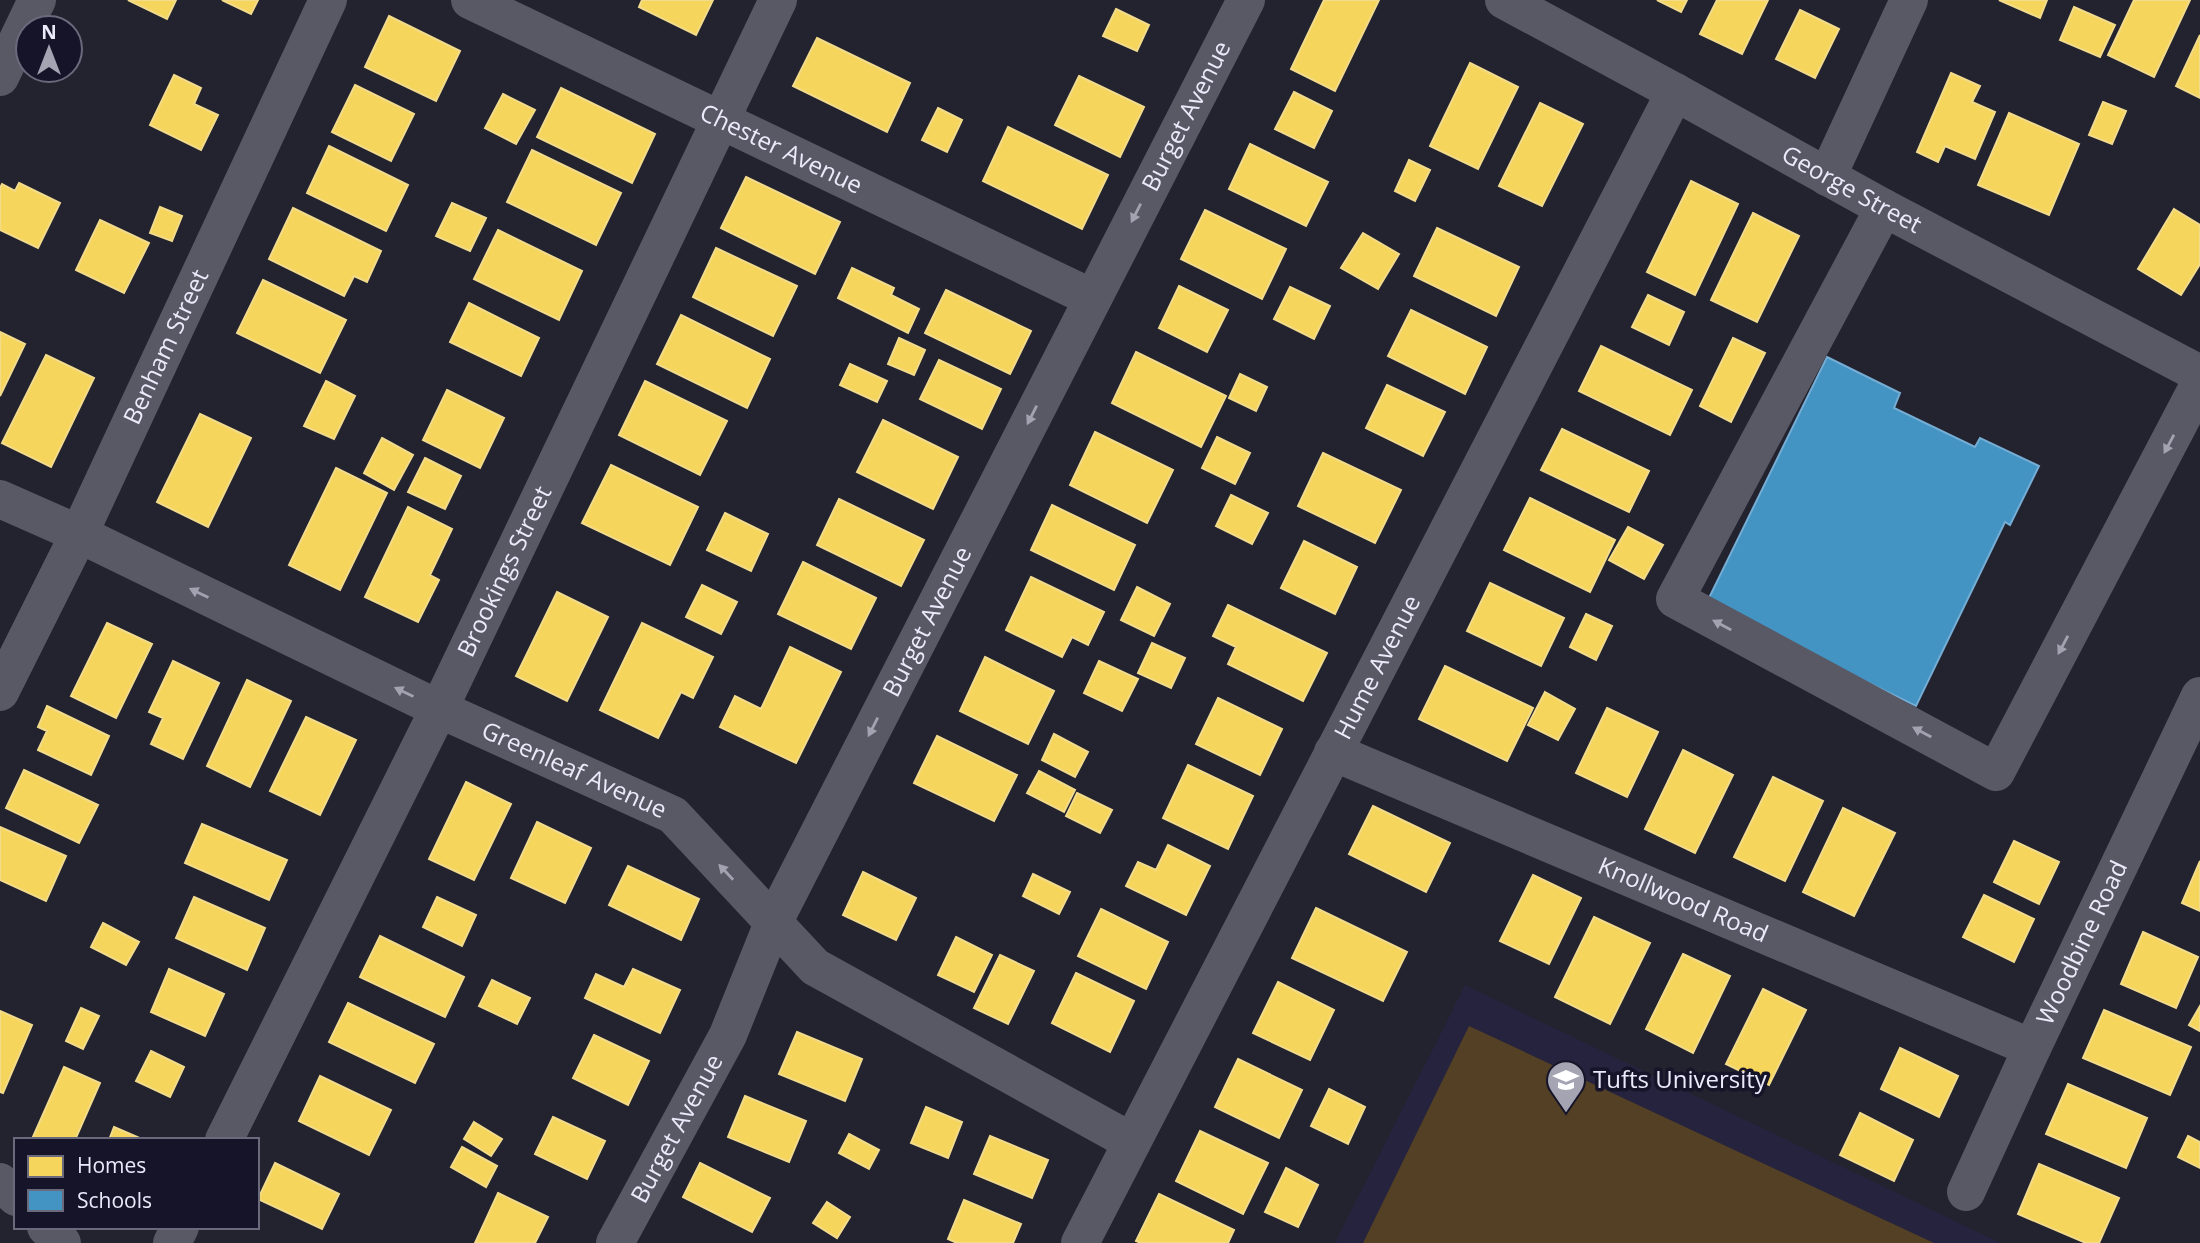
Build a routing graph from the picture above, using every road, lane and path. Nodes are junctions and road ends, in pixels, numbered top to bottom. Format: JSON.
{"nodes":[{"id":1,"x":37,"y":0,"type":"edge"},
{"id":2,"x":328,"y":0,"type":"edge"},
{"id":3,"x":470,"y":0,"type":"edge"},
{"id":4,"x":778,"y":0,"type":"edge"},
{"id":5,"x":1246,"y":0,"type":"edge"},
{"id":6,"x":1504,"y":0,"type":"edge"},
{"id":7,"x":1909,"y":0,"type":"edge"},
{"id":8,"x":0,"y":77,"type":"edge"},
{"id":9,"x":1675,"y":92,"type":"junction"},
{"id":10,"x":722,"y":119,"type":"junction"},
{"id":11,"x":1827,"y":177,"type":"junction"},
{"id":12,"x":1884,"y":208,"type":"junction"},
{"id":13,"x":1092,"y":298,"type":"junction"},
{"id":14,"x":2200,"y":373,"type":"edge"},
{"id":15,"x":2200,"y":383,"type":"edge"},
{"id":16,"x":0,"y":499,"type":"edge"},
{"id":17,"x":79,"y":534,"type":"junction"},
{"id":18,"x":0,"y":692,"type":"edge"},
{"id":19,"x":2200,"y":696,"type":"edge"},
{"id":20,"x":439,"y":709,"type":"junction"},
{"id":21,"x":1333,"y":752,"type":"junction"},
{"id":22,"x":773,"y":923,"type":"junction"},
{"id":23,"x":2032,"y":1048,"type":"junction"},
{"id":24,"x":225,"y":1138,"type":"edge"},
{"id":25,"x":1132,"y":1142,"type":"junction"},
{"id":26,"x":0,"y":1182,"type":"edge"},
{"id":27,"x":1966,"y":1192,"type":"dead end"},
{"id":28,"x":14,"y":1195,"type":"edge"},
{"id":29,"x":48,"y":1229,"type":"edge"},
{"id":30,"x":62,"y":1243,"type":"edge"},
{"id":31,"x":615,"y":1243,"type":"edge"},
{"id":32,"x":1080,"y":1243,"type":"edge"}],
"edges":[{"from":1,"to":8,"type":"street"},
{"from":2,"to":17,"type":"street","name":"Benham Street"},
{"from":3,"to":10,"type":"street","name":"Chester Avenue"},
{"from":4,"to":10,"type":"street","name":"Brookings Street"},
{"from":5,"to":13,"type":"street","name":"Burget Avenue","one_way":true},
{"from":6,"to":9,"type":"street","name":"George Street"},
{"from":7,"to":11,"type":"street"},
{"from":9,"to":11,"type":"street","name":"George Street"},
{"from":9,"to":21,"type":"street","name":"Hume Avenue"},
{"from":10,"to":13,"type":"street","name":"Chester Avenue"},
{"from":10,"to":20,"type":"street","name":"Brookings Street"},
{"from":11,"to":12,"type":"street","name":"George Street"},
{"from":12,"to":14,"type":"street","name":"George Street"},
{"from":15,"to":12,"type":"street","one_way":true},
{"from":13,"to":22,"type":"street","name":"Burget Avenue","one_way":true},
{"from":16,"to":17,"type":"street","name":"Greenleaf Avenue"},
{"from":17,"to":18,"type":"street","name":"Benham Street"},
{"from":20,"to":17,"type":"street","name":"Greenleaf Avenue","one_way":true},
{"from":19,"to":23,"type":"street","name":"Woodbine Road"},
{"from":22,"to":20,"type":"street","name":"Greenleaf Avenue","one_way":true},
{"from":20,"to":24,"type":"street","name":"Brookings Street"},
{"from":21,"to":23,"type":"street","name":"Knollwood Road"},
{"from":21,"to":25,"type":"street","name":"Hume Avenue"},
{"from":22,"to":25,"type":"street","name":"Greenleaf Avenue"},
{"from":22,"to":31,"type":"street","name":"Burget Avenue"},
{"from":23,"to":27,"type":"street","name":"Woodbine Road"},
{"from":25,"to":32,"type":"street","name":"Hume Avenue"},
{"from":26,"to":28,"type":"street"},
{"from":29,"to":30,"type":"street"}]}
